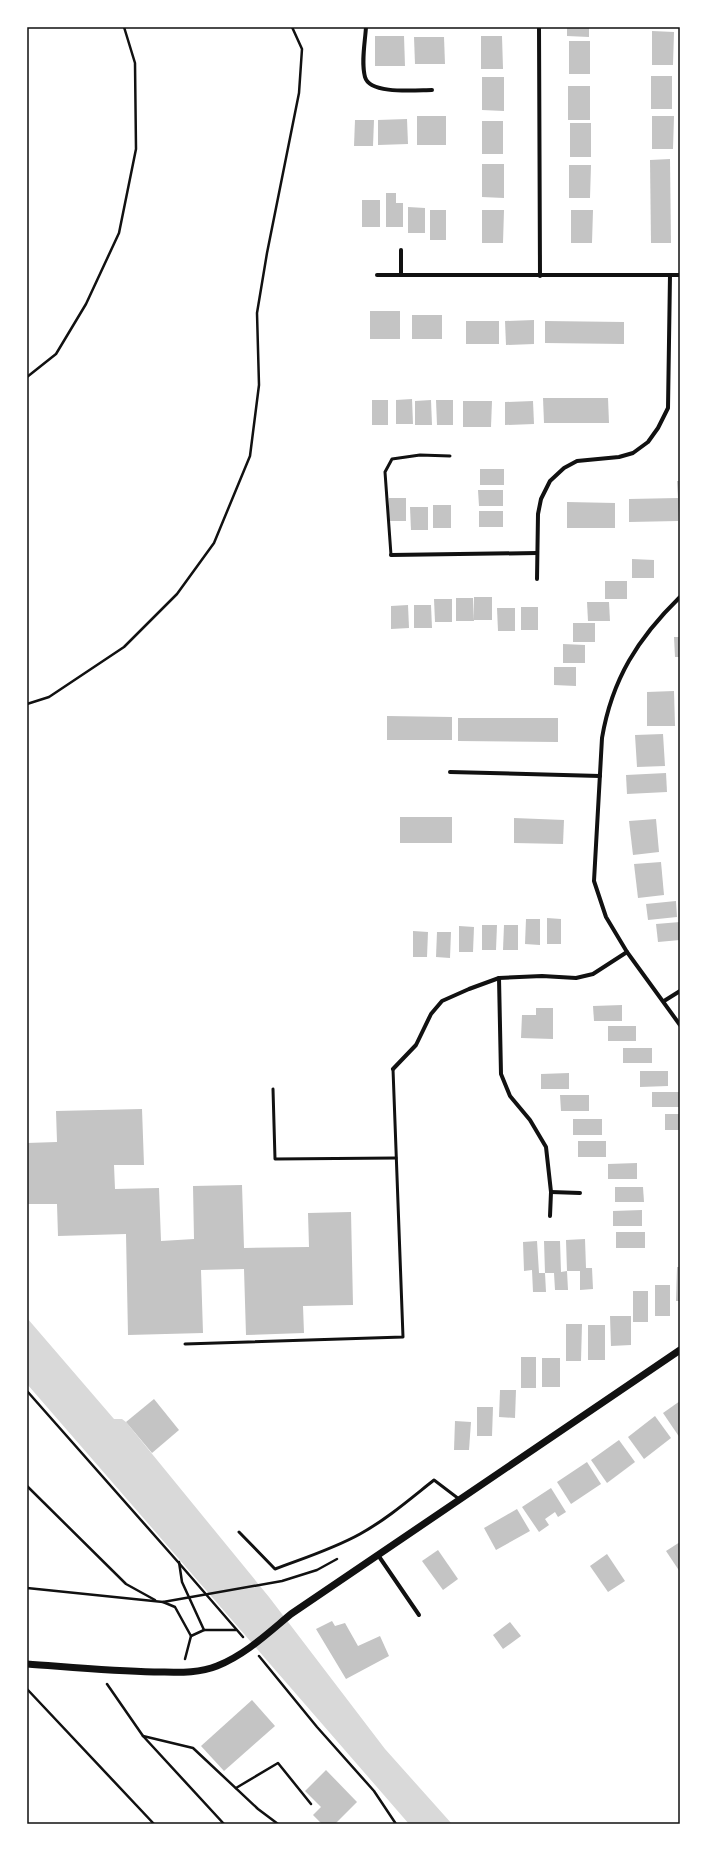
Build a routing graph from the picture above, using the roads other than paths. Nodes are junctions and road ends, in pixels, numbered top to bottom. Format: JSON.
{"nodes":[{"id":1,"x":366,"y":27,"type":"edge"},
{"id":2,"x":539,"y":27,"type":"edge"},
{"id":3,"x":432,"y":90,"type":"dead end"},
{"id":4,"x":401,"y":250,"type":"dead end"},
{"id":5,"x":377,"y":275,"type":"dead end"},
{"id":6,"x":400,"y":275,"type":"junction"},
{"id":7,"x":670,"y":275,"type":"junction"},
{"id":8,"x":680,"y":275,"type":"edge"},
{"id":9,"x":540,"y":276,"type":"junction"},
{"id":10,"x":450,"y":456,"type":"dead end"},
{"id":11,"x":537,"y":554,"type":"junction"},
{"id":12,"x":391,"y":555,"type":"joint"},
{"id":13,"x":537,"y":579,"type":"dead end"},
{"id":14,"x":680,"y":597,"type":"edge"},
{"id":15,"x":450,"y":772,"type":"dead end"},
{"id":16,"x":600,"y":776,"type":"junction"},
{"id":17,"x":627,"y":952,"type":"junction"},
{"id":18,"x":499,"y":978,"type":"junction"},
{"id":19,"x":680,"y":991,"type":"edge"},
{"id":20,"x":664,"y":1001,"type":"junction"},
{"id":21,"x":680,"y":1025,"type":"edge"},
{"id":22,"x":393,"y":1069,"type":"joint"},
{"id":23,"x":273,"y":1089,"type":"dead end"},
{"id":24,"x":396,"y":1158,"type":"junction"},
{"id":25,"x":551,"y":1192,"type":"junction"},
{"id":26,"x":580,"y":1193,"type":"dead end"},
{"id":27,"x":550,"y":1216,"type":"dead end"},
{"id":28,"x":185,"y":1344,"type":"dead end"},
{"id":29,"x":680,"y":1350,"type":"edge"},
{"id":30,"x":461,"y":1500,"type":"junction"},
{"id":31,"x":239,"y":1532,"type":"dead end"},
{"id":32,"x":378,"y":1555,"type":"junction"},
{"id":33,"x":419,"y":1615,"type":"dead end"},
{"id":34,"x":27,"y":1664,"type":"edge"}],
"edges":[{"from":1,"to":3,"type":"street"},
{"from":2,"to":9,"type":"street"},
{"from":4,"to":6,"type":"street"},
{"from":5,"to":6,"type":"street"},
{"from":6,"to":9,"type":"street"},
{"from":7,"to":8,"type":"street"},
{"from":7,"to":9,"type":"street"},
{"from":7,"to":11,"type":"street"},
{"from":10,"to":12,"type":"lane"},
{"from":11,"to":12,"type":"street"},
{"from":11,"to":13,"type":"street"},
{"from":14,"to":16,"type":"street"},
{"from":15,"to":16,"type":"street"},
{"from":16,"to":17,"type":"street"},
{"from":17,"to":18,"type":"street"},
{"from":17,"to":20,"type":"street"},
{"from":18,"to":22,"type":"street"},
{"from":18,"to":25,"type":"street"},
{"from":19,"to":20,"type":"street"},
{"from":20,"to":21,"type":"street"},
{"from":22,"to":24,"type":"lane"},
{"from":23,"to":24,"type":"lane"},
{"from":24,"to":28,"type":"lane"},
{"from":25,"to":26,"type":"street"},
{"from":25,"to":27,"type":"street"},
{"from":29,"to":30,"type":"street"},
{"from":30,"to":31,"type":"lane"},
{"from":30,"to":32,"type":"street"},
{"from":32,"to":33,"type":"street"},
{"from":32,"to":34,"type":"street"}]}
